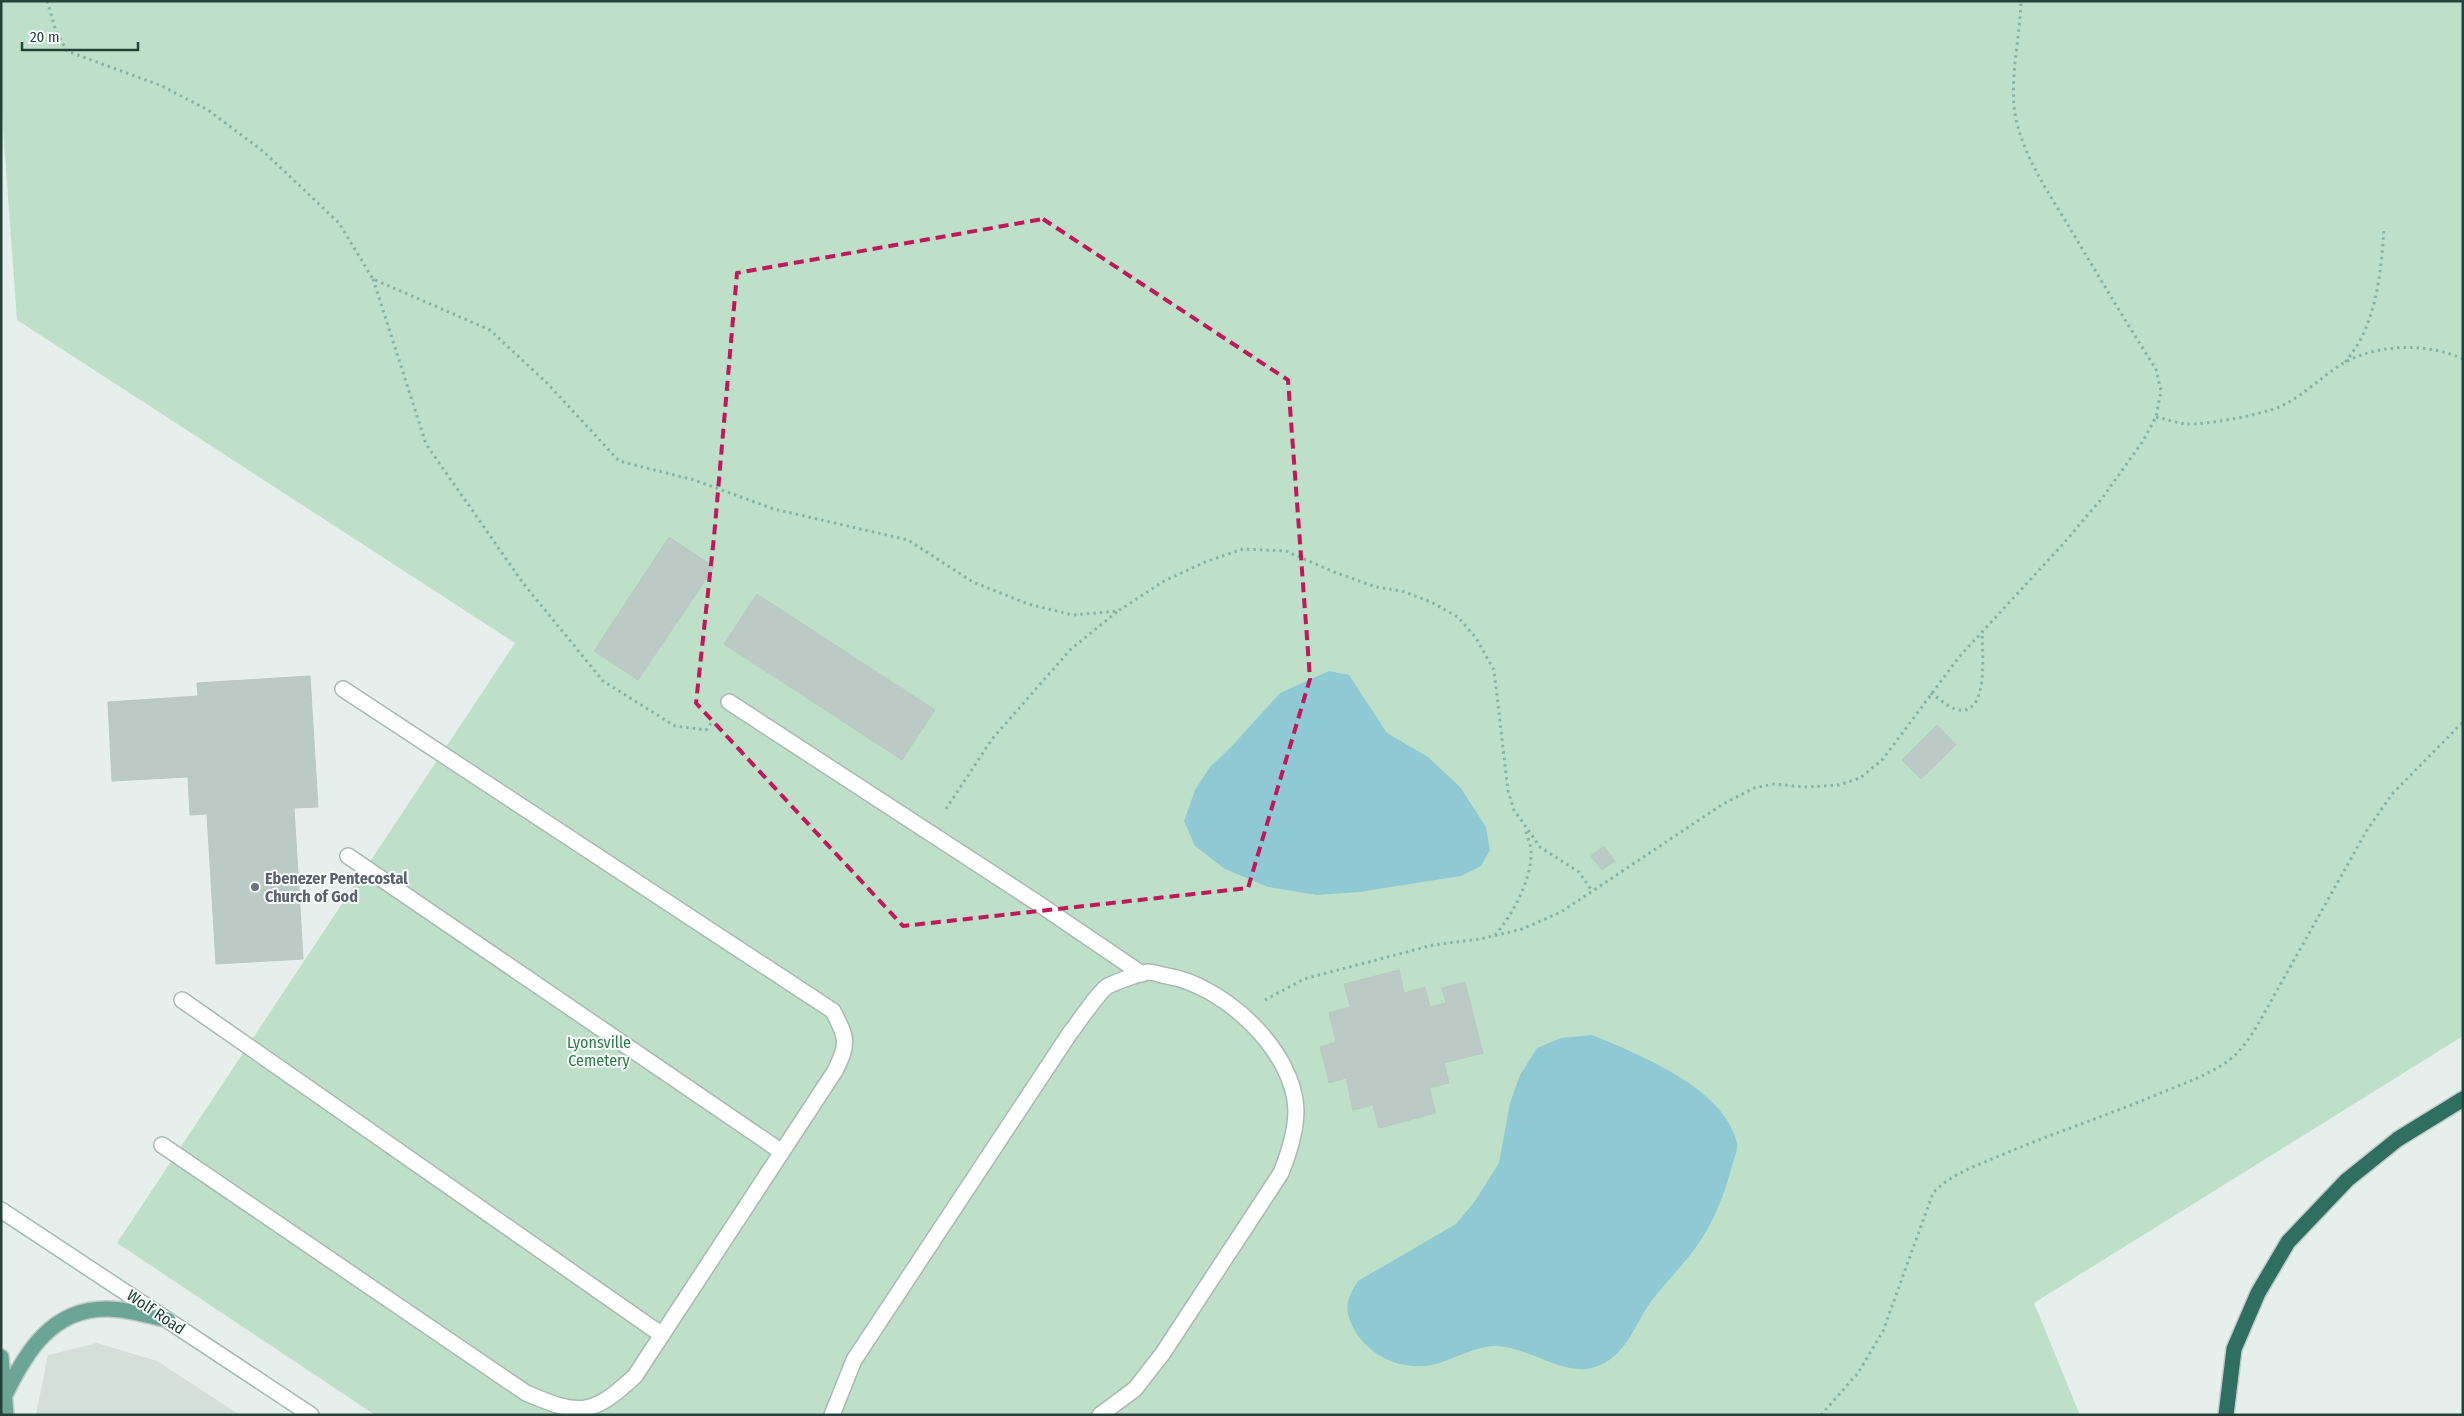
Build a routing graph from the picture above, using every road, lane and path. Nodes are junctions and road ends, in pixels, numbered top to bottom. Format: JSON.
{"nodes":[{"id":1,"x":47,"y":1,"type":"edge"},
{"id":2,"x":2021,"y":1,"type":"edge"},
{"id":3,"x":2384,"y":229,"type":"dead end"},
{"id":4,"x":373,"y":278,"type":"junction"},
{"id":5,"x":2463,"y":359,"type":"edge"},
{"id":6,"x":2343,"y":364,"type":"junction"},
{"id":7,"x":2156,"y":417,"type":"junction"},
{"id":8,"x":1118,"y":611,"type":"junction"},
{"id":9,"x":1982,"y":631,"type":"junction"},
{"id":10,"x":343,"y":688,"type":"dead end"},
{"id":11,"x":1931,"y":693,"type":"junction"},
{"id":12,"x":729,"y":702,"type":"joint"},
{"id":13,"x":2463,"y":722,"type":"edge"},
{"id":14,"x":1525,"y":827,"type":"junction"},
{"id":15,"x":930,"y":832,"type":"junction"},
{"id":16,"x":348,"y":856,"type":"dead end"},
{"id":17,"x":1592,"y":891,"type":"junction"},
{"id":18,"x":1494,"y":936,"type":"junction"},
{"id":19,"x":1142,"y":974,"type":"junction"},
{"id":20,"x":182,"y":1000,"type":"dead end"},
{"id":21,"x":1241,"y":1014,"type":"junction"},
{"id":22,"x":2463,"y":1099,"type":"edge"},
{"id":23,"x":162,"y":1146,"type":"dead end"},
{"id":24,"x":782,"y":1152,"type":"junction"},
{"id":25,"x":1,"y":1210,"type":"edge"},
{"id":26,"x":168,"y":1320,"type":"junction"},
{"id":27,"x":662,"y":1336,"type":"junction"},
{"id":28,"x":1,"y":1357,"type":"edge"},
{"id":29,"x":6,"y":1395,"type":"junction"},
{"id":30,"x":6,"y":1415,"type":"edge"},
{"id":31,"x":311,"y":1415,"type":"edge"},
{"id":32,"x":832,"y":1415,"type":"edge"},
{"id":33,"x":1100,"y":1415,"type":"edge"},
{"id":34,"x":1821,"y":1415,"type":"edge"},
{"id":35,"x":2226,"y":1415,"type":"edge"}],
"edges":[{"from":1,"to":4,"type":"path"},
{"from":2,"to":7,"type":"path"},
{"from":3,"to":6,"type":"path"},
{"from":4,"to":8,"type":"path"},
{"from":4,"to":12,"type":"path"},
{"from":5,"to":6,"type":"path"},
{"from":6,"to":7,"type":"path"},
{"from":7,"to":9,"type":"path"},
{"from":8,"to":14,"type":"path"},
{"from":8,"to":15,"type":"path"},
{"from":9,"to":11,"type":"path"},
{"from":9,"to":11,"type":"path"},
{"from":10,"to":24,"type":"street"},
{"from":11,"to":17,"type":"path"},
{"from":12,"to":15,"type":"street"},
{"from":13,"to":34,"type":"path"},
{"from":14,"to":17,"type":"path"},
{"from":14,"to":18,"type":"path"},
{"from":15,"to":19,"type":"street"},
{"from":16,"to":24,"type":"street"},
{"from":17,"to":18,"type":"path"},
{"from":18,"to":21,"type":"path"},
{"from":19,"to":21,"type":"street"},
{"from":19,"to":32,"type":"street"},
{"from":20,"to":27,"type":"street"},
{"from":21,"to":33,"type":"street"},
{"from":22,"to":35,"type":"highway"},
{"from":23,"to":27,"type":"street"},
{"from":24,"to":27,"type":"street"},
{"from":25,"to":26,"type":"street","name":"Wolf Road"},
{"from":26,"to":29,"type":"main road"},
{"from":26,"to":31,"type":"street","name":"Wolf Road"},
{"from":28,"to":29,"type":"main road"},
{"from":29,"to":30,"type":"main road"}]}
